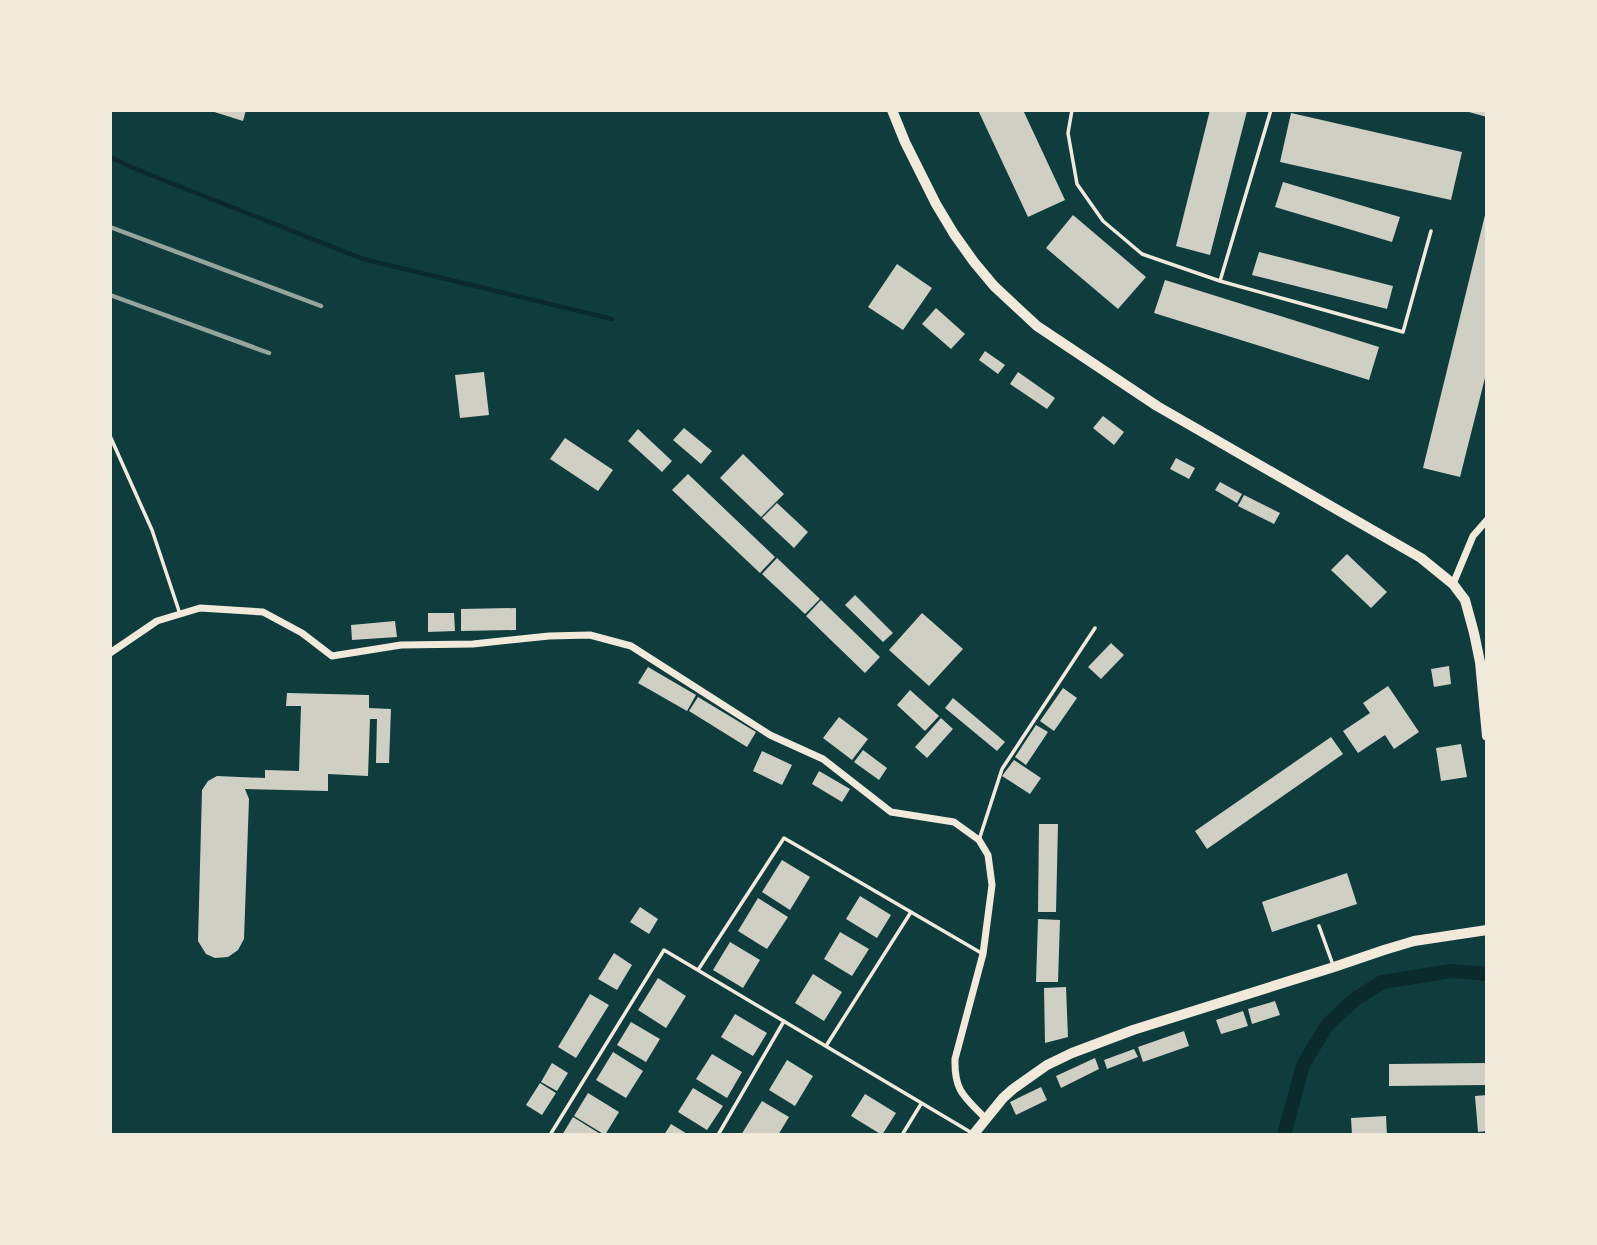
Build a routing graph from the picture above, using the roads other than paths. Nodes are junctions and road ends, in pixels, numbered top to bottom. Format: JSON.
{"nodes":[{"id":1,"x":892,"y":110,"type":"edge"},
{"id":2,"x":1072,"y":110,"type":"edge"},
{"id":3,"x":1271,"y":110,"type":"edge"},
{"id":4,"x":1431,"y":230,"type":"dead end"},
{"id":5,"x":1220,"y":281,"type":"junction"},
{"id":6,"x":110,"y":436,"type":"edge"},
{"id":7,"x":1487,"y":520,"type":"edge"},
{"id":8,"x":1453,"y":584,"type":"junction"},
{"id":9,"x":180,"y":614,"type":"junction"},
{"id":10,"x":1096,"y":628,"type":"dead end"},
{"id":11,"x":110,"y":653,"type":"edge"},
{"id":12,"x":1487,"y":736,"type":"edge"},
{"id":13,"x":979,"y":839,"type":"junction"},
{"id":14,"x":911,"y":912,"type":"junction"},
{"id":15,"x":1319,"y":926,"type":"dead end"},
{"id":16,"x":1487,"y":930,"type":"edge"},
{"id":17,"x":983,"y":954,"type":"junction"},
{"id":18,"x":1334,"y":967,"type":"junction"},
{"id":19,"x":698,"y":970,"type":"junction"},
{"id":20,"x":784,"y":1021,"type":"junction"},
{"id":21,"x":826,"y":1046,"type":"junction"},
{"id":22,"x":921,"y":1104,"type":"junction"},
{"id":23,"x":986,"y":1119,"type":"junction"},
{"id":24,"x":973,"y":1134,"type":"edge"},
{"id":25,"x":550,"y":1135,"type":"edge"},
{"id":26,"x":718,"y":1135,"type":"edge"},
{"id":27,"x":902,"y":1135,"type":"edge"}],
"edges":[{"from":1,"to":8,"type":"main road"},
{"from":2,"to":5,"type":"lane"},
{"from":3,"to":5,"type":"lane"},
{"from":4,"to":5,"type":"lane"},
{"from":6,"to":9,"type":"lane"},
{"from":7,"to":8,"type":"street"},
{"from":8,"to":12,"type":"main road"},
{"from":9,"to":11,"type":"street"},
{"from":9,"to":13,"type":"street"},
{"from":10,"to":13,"type":"lane"},
{"from":13,"to":17,"type":"street"},
{"from":14,"to":17,"type":"lane"},
{"from":14,"to":19,"type":"lane"},
{"from":14,"to":21,"type":"lane"},
{"from":15,"to":18,"type":"lane"},
{"from":16,"to":18,"type":"main road"},
{"from":17,"to":23,"type":"street"},
{"from":18,"to":23,"type":"main road"},
{"from":19,"to":20,"type":"lane"},
{"from":19,"to":25,"type":"lane"},
{"from":20,"to":21,"type":"lane"},
{"from":20,"to":26,"type":"lane"},
{"from":21,"to":22,"type":"lane"},
{"from":22,"to":24,"type":"lane"},
{"from":22,"to":27,"type":"lane"},
{"from":23,"to":24,"type":"main road"}]}
